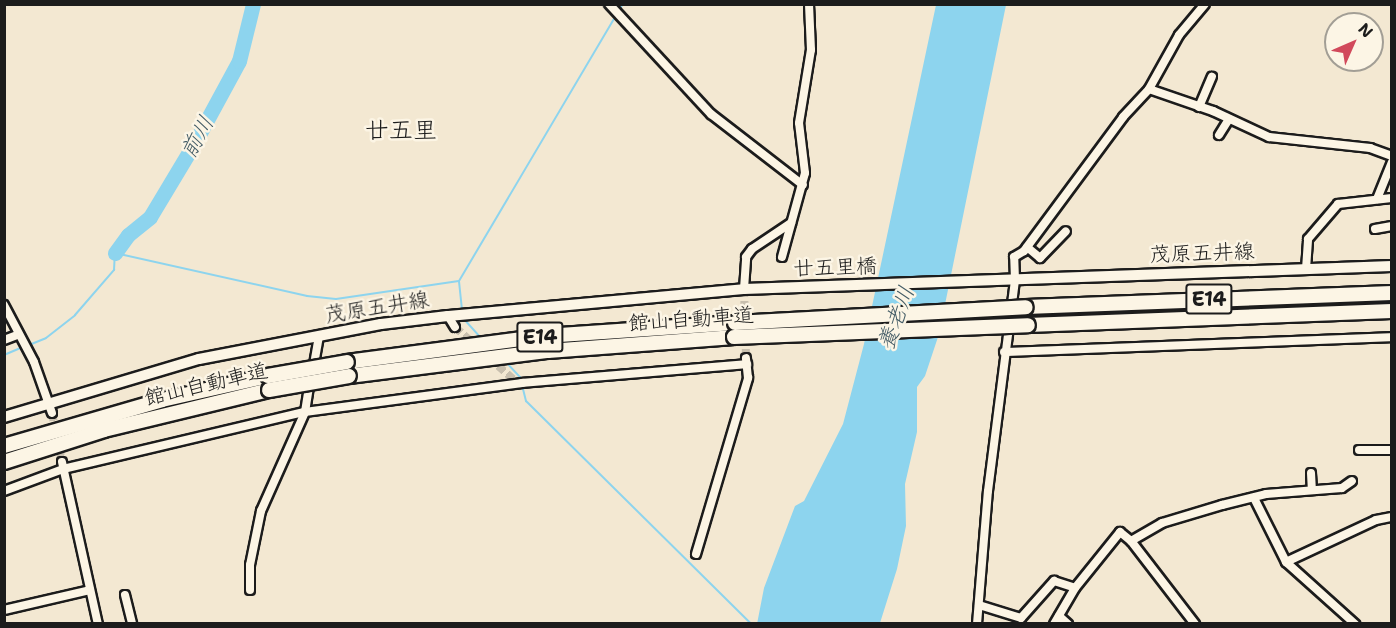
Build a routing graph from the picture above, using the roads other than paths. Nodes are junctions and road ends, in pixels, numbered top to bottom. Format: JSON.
{"nodes":[{"id":1,"x":609,"y":4,"type":"edge"},
{"id":2,"x":809,"y":4,"type":"edge"},
{"id":3,"x":1205,"y":4,"type":"edge"},
{"id":4,"x":1212,"y":77,"type":"dead end"},
{"id":5,"x":1149,"y":89,"type":"junction"},
{"id":6,"x":1199,"y":106,"type":"junction"},
{"id":7,"x":1229,"y":119,"type":"junction"},
{"id":8,"x":1220,"y":135,"type":"dead end"},
{"id":9,"x":1392,"y":156,"type":"edge"},
{"id":10,"x":1392,"y":162,"type":"edge"},
{"id":11,"x":803,"y":185,"type":"junction"},
{"id":12,"x":1392,"y":198,"type":"edge"},
{"id":13,"x":1377,"y":199,"type":"junction"},
{"id":14,"x":791,"y":223,"type":"junction"},
{"id":15,"x":1392,"y":226,"type":"edge"},
{"id":16,"x":1375,"y":229,"type":"dead end"},
{"id":17,"x":1066,"y":231,"type":"dead end"},
{"id":18,"x":1027,"y":247,"type":"junction"},
{"id":19,"x":782,"y":257,"type":"dead end"},
{"id":20,"x":1392,"y":266,"type":"edge"},
{"id":21,"x":1306,"y":269,"type":"junction"},
{"id":22,"x":1015,"y":280,"type":"junction"},
{"id":23,"x":744,"y":289,"type":"junction"},
{"id":24,"x":764,"y":289,"type":"joint"},
{"id":25,"x":1392,"y":293,"type":"edge"},
{"id":26,"x":4,"y":305,"type":"edge"},
{"id":27,"x":1392,"y":311,"type":"edge"},
{"id":28,"x":448,"y":316,"type":"junction"},
{"id":29,"x":455,"y":327,"type":"tunnel mouth"},
{"id":30,"x":17,"y":335,"type":"junction"},
{"id":31,"x":319,"y":336,"type":"junction"},
{"id":32,"x":1392,"y":337,"type":"edge"},
{"id":33,"x":4,"y":340,"type":"edge"},
{"id":34,"x":1004,"y":352,"type":"junction"},
{"id":35,"x":348,"y":369,"type":"junction"},
{"id":36,"x":268,"y":383,"type":"junction"},
{"id":37,"x":48,"y":402,"type":"junction"},
{"id":38,"x":305,"y":412,"type":"junction"},
{"id":39,"x":52,"y":413,"type":"tunnel mouth"},
{"id":40,"x":4,"y":417,"type":"edge"},
{"id":41,"x":4,"y":446,"type":"edge"},
{"id":42,"x":1359,"y":450,"type":"dead end"},
{"id":43,"x":1392,"y":450,"type":"edge"},
{"id":44,"x":4,"y":462,"type":"edge"},
{"id":45,"x":63,"y":465,"type":"junction"},
{"id":46,"x":1311,"y":473,"type":"dead end"},
{"id":47,"x":1352,"y":480,"type":"dead end"},
{"id":48,"x":1312,"y":490,"type":"junction"},
{"id":49,"x":4,"y":491,"type":"edge"},
{"id":50,"x":1254,"y":498,"type":"junction"},
{"id":51,"x":1392,"y":517,"type":"edge"},
{"id":52,"x":1131,"y":541,"type":"junction"},
{"id":53,"x":696,"y":554,"type":"dead end"},
{"id":54,"x":1286,"y":562,"type":"junction"},
{"id":55,"x":1075,"y":588,"type":"junction"},
{"id":56,"x":90,"y":590,"type":"junction"},
{"id":57,"x":250,"y":590,"type":"dead end"},
{"id":58,"x":125,"y":595,"type":"dead end"},
{"id":59,"x":979,"y":605,"type":"junction"},
{"id":60,"x":4,"y":610,"type":"edge"},
{"id":61,"x":1059,"y":616,"type":"junction"},
{"id":62,"x":98,"y":624,"type":"edge"},
{"id":63,"x":132,"y":624,"type":"edge"},
{"id":64,"x":977,"y":624,"type":"edge"},
{"id":65,"x":1054,"y":624,"type":"edge"},
{"id":66,"x":1068,"y":624,"type":"edge"},
{"id":67,"x":1195,"y":624,"type":"edge"},
{"id":68,"x":1355,"y":624,"type":"edge"}],
"edges":[{"from":1,"to":11,"type":"street"},
{"from":2,"to":11,"type":"street"},
{"from":3,"to":5,"type":"street"},
{"from":4,"to":6,"type":"street"},
{"from":5,"to":6,"type":"street"},
{"from":5,"to":18,"type":"street"},
{"from":6,"to":7,"type":"street"},
{"from":7,"to":8,"type":"street"},
{"from":7,"to":9,"type":"street"},
{"from":10,"to":13,"type":"street"},
{"from":11,"to":14,"type":"street"},
{"from":12,"to":13,"type":"street"},
{"from":13,"to":21,"type":"street"},
{"from":14,"to":19,"type":"street"},
{"from":14,"to":23,"type":"street"},
{"from":15,"to":16,"type":"street"},
{"from":17,"to":18,"type":"street"},
{"from":18,"to":22,"type":"street"},
{"from":20,"to":21,"type":"main road","name":"茂原五井線"},
{"from":21,"to":22,"type":"main road","name":"茂原五井線"},
{"from":22,"to":24,"type":"main road","name":"廿五里橋"},
{"from":22,"to":34,"type":"street"},
{"from":23,"to":24,"type":"main road","name":"茂原五井線"},
{"from":23,"to":28,"type":"main road","name":"茂原五井線"},
{"from":25,"to":35,"type":"highway","name":"館山自動車道","number":"E14","bridge":true},
{"from":26,"to":30,"type":"street"},
{"from":27,"to":35,"type":"highway","name":"館山自動車道","number":"E14","bridge":true},
{"from":28,"to":29,"type":"street"},
{"from":28,"to":31,"type":"main road","name":"茂原五井線"},
{"from":30,"to":33,"type":"street"},
{"from":30,"to":37,"type":"street"},
{"from":31,"to":37,"type":"main road","name":"茂原五井線"},
{"from":31,"to":38,"type":"street"},
{"from":32,"to":34,"type":"street"},
{"from":34,"to":59,"type":"street"},
{"from":35,"to":36,"type":"highway","name":"館山自動車道","number":"E14","bridge":true},
{"from":36,"to":41,"type":"highway","name":"館山自動車道","number":"E14"},
{"from":36,"to":44,"type":"highway","name":"館山自動車道","number":"E14"},
{"from":37,"to":39,"type":"street"},
{"from":37,"to":40,"type":"main road","name":"茂原五井線"},
{"from":38,"to":45,"type":"street"},
{"from":38,"to":53,"type":"street"},
{"from":38,"to":57,"type":"street"},
{"from":42,"to":43,"type":"street"},
{"from":45,"to":49,"type":"street"},
{"from":45,"to":56,"type":"street"},
{"from":46,"to":48,"type":"street"},
{"from":47,"to":48,"type":"street"},
{"from":48,"to":50,"type":"street"},
{"from":50,"to":52,"type":"street"},
{"from":50,"to":54,"type":"street"},
{"from":51,"to":54,"type":"street"},
{"from":52,"to":55,"type":"street"},
{"from":52,"to":67,"type":"street"},
{"from":54,"to":68,"type":"street"},
{"from":55,"to":59,"type":"street"},
{"from":55,"to":61,"type":"street"},
{"from":56,"to":60,"type":"street"},
{"from":56,"to":62,"type":"street"},
{"from":58,"to":63,"type":"street"},
{"from":59,"to":64,"type":"street"},
{"from":61,"to":65,"type":"street"},
{"from":61,"to":66,"type":"street"}]}
